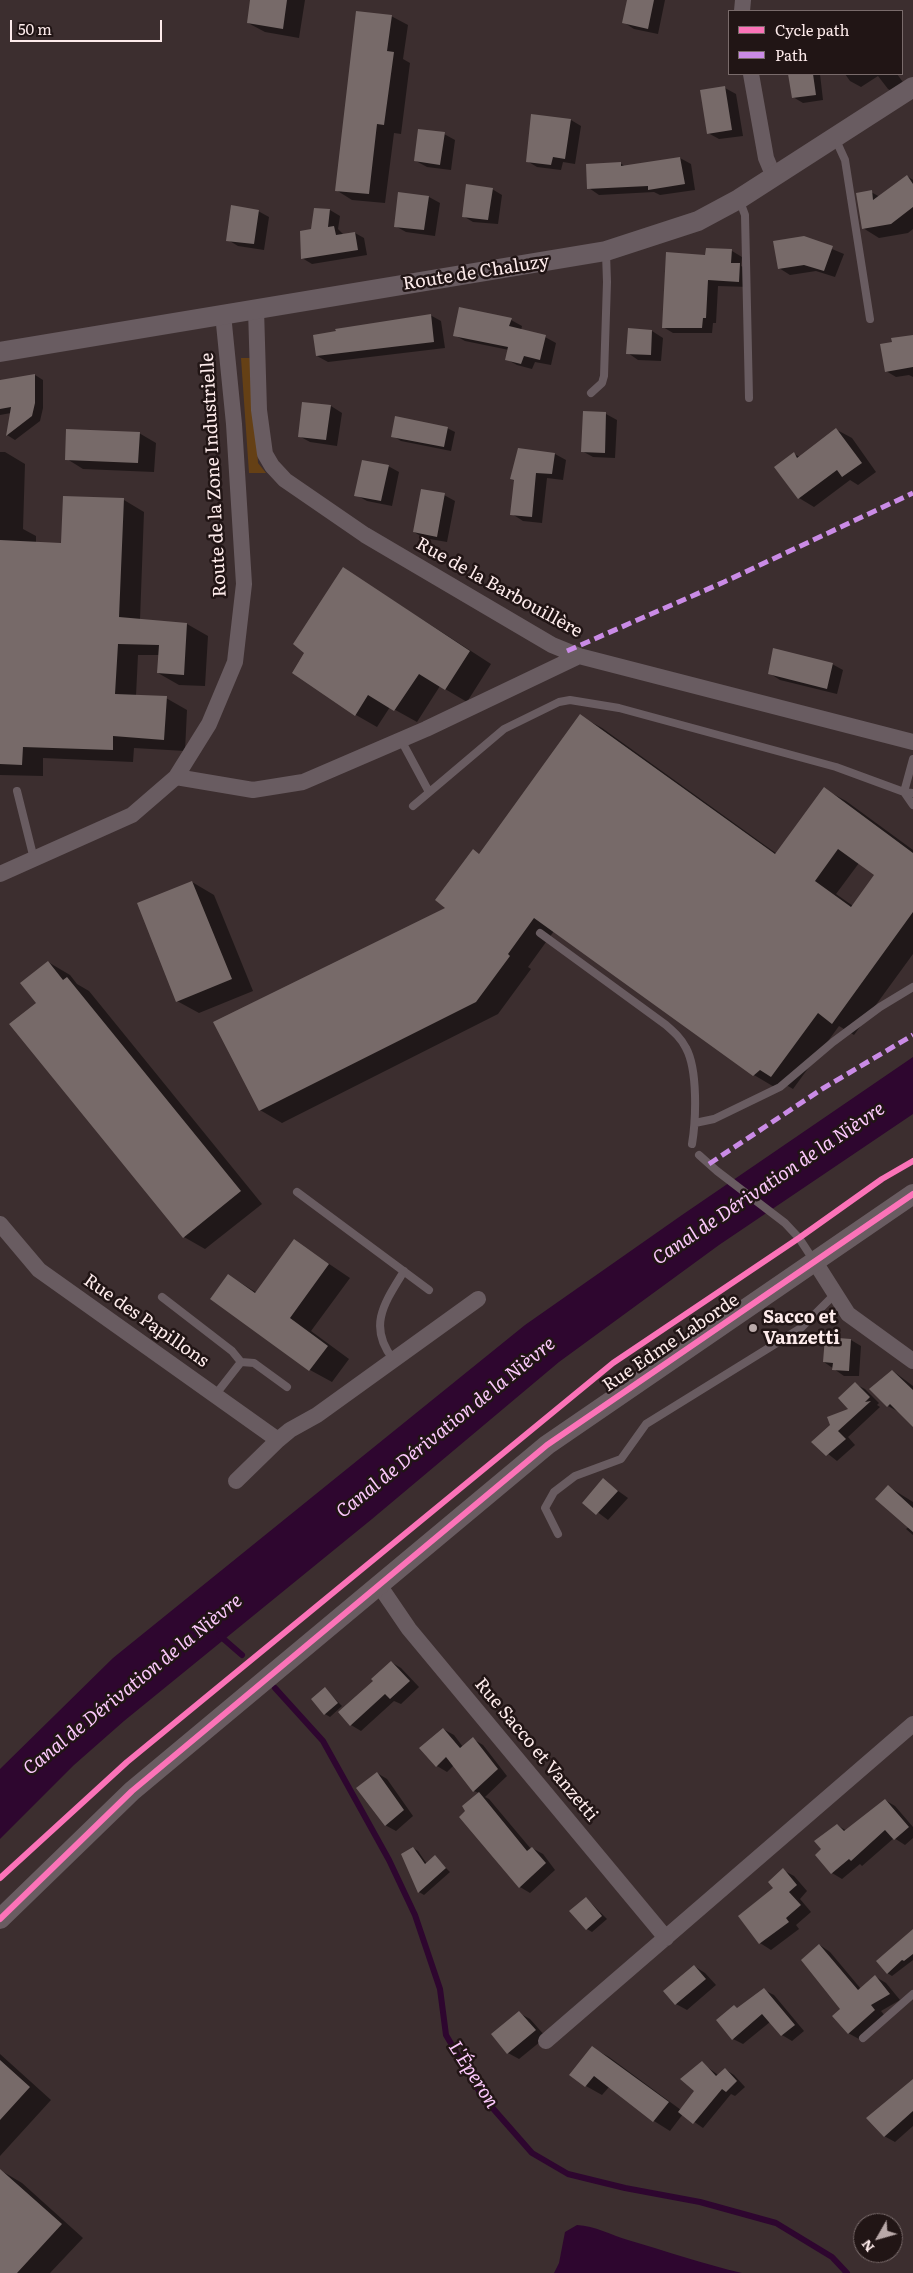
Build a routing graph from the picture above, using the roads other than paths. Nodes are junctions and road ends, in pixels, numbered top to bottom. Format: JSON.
{"nodes":[{"id":1,"x":751,"y":75,"type":"edge"},
{"id":2,"x":913,"y":87,"type":"edge"},
{"id":3,"x":835,"y":138,"type":"junction"},
{"id":4,"x":774,"y":177,"type":"junction"},
{"id":5,"x":739,"y":199,"type":"junction"},
{"id":6,"x":606,"y":251,"type":"junction"},
{"id":7,"x":256,"y":309,"type":"junction"},
{"id":8,"x":223,"y":314,"type":"junction"},
{"id":9,"x":870,"y":319,"type":"dead end"},
{"id":10,"x":0,"y":352,"type":"edge"},
{"id":11,"x":591,"y":393,"type":"dead end"},
{"id":12,"x":749,"y":398,"type":"dead end"},
{"id":13,"x":580,"y":656,"type":"junction"},
{"id":14,"x":401,"y":740,"type":"junction"},
{"id":15,"x":913,"y":742,"type":"edge"},
{"id":16,"x":913,"y":759,"type":"edge"},
{"id":17,"x":176,"y":777,"type":"junction"},
{"id":18,"x":17,"y":791,"type":"dead end"},
{"id":19,"x":429,"y":792,"type":"junction"},
{"id":20,"x":904,"y":792,"type":"junction"},
{"id":21,"x":913,"y":793,"type":"edge"},
{"id":22,"x":913,"y":805,"type":"edge"},
{"id":23,"x":413,"y":806,"type":"dead end"},
{"id":24,"x":34,"y":859,"type":"junction"},
{"id":25,"x":0,"y":874,"type":"edge"},
{"id":26,"x":540,"y":933,"type":"dead end"},
{"id":27,"x":913,"y":987,"type":"edge"},
{"id":28,"x":695,"y":1123,"type":"junction"},
{"id":29,"x":692,"y":1144,"type":"dead end"},
{"id":30,"x":699,"y":1155,"type":"dead end"},
{"id":31,"x":297,"y":1192,"type":"dead end"},
{"id":32,"x":913,"y":1194,"type":"edge"},
{"id":33,"x":0,"y":1224,"type":"edge"},
{"id":34,"x":815,"y":1262,"type":"junction"},
{"id":35,"x":404,"y":1271,"type":"junction"},
{"id":36,"x":429,"y":1290,"type":"dead end"},
{"id":37,"x":835,"y":1294,"type":"junction"},
{"id":38,"x":162,"y":1297,"type":"dead end"},
{"id":39,"x":478,"y":1299,"type":"dead end"},
{"id":40,"x":393,"y":1360,"type":"junction"},
{"id":41,"x":913,"y":1361,"type":"edge"},
{"id":42,"x":241,"y":1362,"type":"junction"},
{"id":43,"x":287,"y":1387,"type":"dead end"},
{"id":44,"x":216,"y":1394,"type":"junction"},
{"id":45,"x":278,"y":1440,"type":"junction"},
{"id":46,"x":236,"y":1481,"type":"dead end"},
{"id":47,"x":558,"y":1534,"type":"dead end"},
{"id":48,"x":379,"y":1585,"type":"junction"},
{"id":49,"x":913,"y":1724,"type":"edge"},
{"id":50,"x":0,"y":1919,"type":"edge"},
{"id":51,"x":666,"y":1938,"type":"junction"},
{"id":52,"x":913,"y":1994,"type":"edge"},
{"id":53,"x":863,"y":2038,"type":"dead end"},
{"id":54,"x":546,"y":2041,"type":"dead end"}],
"edges":[{"from":1,"to":4,"type":"street"},
{"from":2,"to":3,"type":"street","name":"Route de Chaluzy"},
{"from":3,"to":4,"type":"street","name":"Route de Chaluzy"},
{"from":3,"to":9,"type":"lane"},
{"from":4,"to":5,"type":"street","name":"Route de Chaluzy"},
{"from":5,"to":6,"type":"street","name":"Route de Chaluzy"},
{"from":5,"to":12,"type":"lane"},
{"from":6,"to":7,"type":"street","name":"Route de Chaluzy"},
{"from":6,"to":11,"type":"lane"},
{"from":7,"to":8,"type":"street","name":"Route de Chaluzy"},
{"from":7,"to":13,"type":"street","name":"Rue de la Barbouillère"},
{"from":8,"to":10,"type":"street","name":"Route de Chaluzy"},
{"from":8,"to":17,"type":"street","name":"Route de la Zone Industrielle"},
{"from":13,"to":14,"type":"street"},
{"from":13,"to":15,"type":"street","name":"Rue de la Barbouillère"},
{"from":14,"to":17,"type":"street"},
{"from":14,"to":19,"type":"lane"},
{"from":16,"to":20,"type":"lane"},
{"from":17,"to":24,"type":"street","name":"Route de la Zone Industrielle"},
{"from":18,"to":24,"type":"lane"},
{"from":19,"to":20,"type":"lane"},
{"from":19,"to":23,"type":"lane"},
{"from":20,"to":21,"type":"lane"},
{"from":20,"to":22,"type":"lane"},
{"from":24,"to":25,"type":"street","name":"Route de la Zone Industrielle"},
{"from":26,"to":28,"type":"lane"},
{"from":27,"to":28,"type":"lane"},
{"from":28,"to":29,"type":"lane"},
{"from":30,"to":34,"type":"lane"},
{"from":31,"to":35,"type":"lane"},
{"from":32,"to":34,"type":"street","name":"Rue Edme Laborde"},
{"from":33,"to":44,"type":"street","name":"Rue des Papillons"},
{"from":34,"to":37,"type":"street"},
{"from":34,"to":48,"type":"street","name":"Rue Edme Laborde"},
{"from":35,"to":36,"type":"lane"},
{"from":35,"to":40,"type":"lane"},
{"from":37,"to":41,"type":"street"},
{"from":37,"to":47,"type":"lane"},
{"from":38,"to":42,"type":"lane"},
{"from":39,"to":40,"type":"street"},
{"from":40,"to":45,"type":"street"},
{"from":42,"to":43,"type":"lane"},
{"from":42,"to":44,"type":"lane"},
{"from":44,"to":45,"type":"street","name":"Rue des Papillons"},
{"from":45,"to":46,"type":"street"},
{"from":48,"to":50,"type":"street","name":"Rue Edme Laborde"},
{"from":48,"to":51,"type":"street","name":"Rue Sacco et Vanzetti"},
{"from":49,"to":51,"type":"street"},
{"from":51,"to":54,"type":"street"},
{"from":52,"to":53,"type":"lane"}]}
